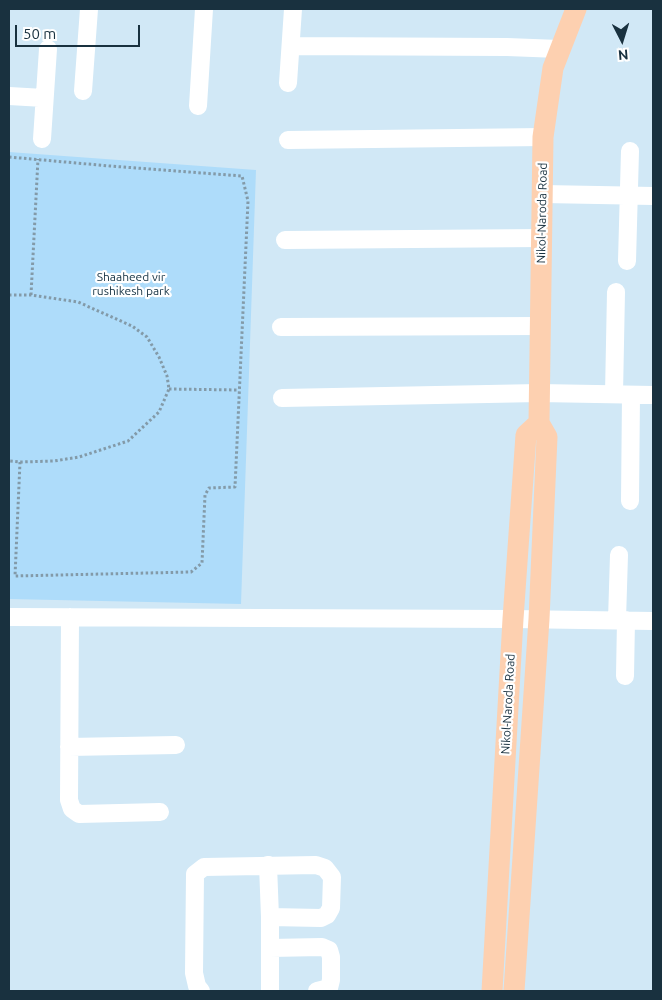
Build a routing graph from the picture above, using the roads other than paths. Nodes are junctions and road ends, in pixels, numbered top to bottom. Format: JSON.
{"nodes":[{"id":1,"x":89,"y":9,"type":"edge"},
{"id":2,"x":204,"y":9,"type":"edge"},
{"id":3,"x":293,"y":9,"type":"edge"},
{"id":4,"x":571,"y":15,"type":"edge"},
{"id":5,"x":291,"y":46,"type":"junction"},
{"id":6,"x":48,"y":49,"type":"dead end"},
{"id":7,"x":559,"y":49,"type":"junction"},
{"id":8,"x":288,"y":83,"type":"dead end"},
{"id":9,"x":83,"y":91,"type":"dead end"},
{"id":10,"x":9,"y":96,"type":"edge"},
{"id":11,"x":44,"y":98,"type":"junction"},
{"id":12,"x":198,"y":106,"type":"dead end"},
{"id":13,"x":543,"y":137,"type":"junction"},
{"id":14,"x":42,"y":139,"type":"dead end"},
{"id":15,"x":288,"y":140,"type":"dead end"},
{"id":16,"x":630,"y":151,"type":"dead end"},
{"id":17,"x":543,"y":194,"type":"junction"},
{"id":18,"x":629,"y":196,"type":"junction"},
{"id":19,"x":653,"y":196,"type":"edge"},
{"id":20,"x":542,"y":238,"type":"junction"},
{"id":21,"x":285,"y":240,"type":"dead end"},
{"id":22,"x":628,"y":261,"type":"dead end"},
{"id":23,"x":616,"y":292,"type":"dead end"},
{"id":24,"x":541,"y":326,"type":"junction"},
{"id":25,"x":281,"y":327,"type":"dead end"},
{"id":26,"x":539,"y":393,"type":"junction"},
{"id":27,"x":623,"y":394,"type":"junction"},
{"id":28,"x":653,"y":395,"type":"edge"},
{"id":29,"x":282,"y":398,"type":"dead end"},
{"id":30,"x":539,"y":423,"type":"junction"},
{"id":31,"x":630,"y":501,"type":"dead end"},
{"id":32,"x":619,"y":555,"type":"dead end"},
{"id":33,"x":9,"y":617,"type":"edge"},
{"id":34,"x":70,"y":617,"type":"junction"},
{"id":35,"x":513,"y":619,"type":"junction"},
{"id":36,"x":539,"y":619,"type":"junction"},
{"id":37,"x":622,"y":620,"type":"junction"},
{"id":38,"x":653,"y":621,"type":"edge"},
{"id":39,"x":625,"y":676,"type":"dead end"},
{"id":40,"x":176,"y":745,"type":"dead end"},
{"id":41,"x":69,"y":747,"type":"junction"},
{"id":42,"x":160,"y":812,"type":"dead end"},
{"id":43,"x":268,"y":865,"type":"junction"},
{"id":44,"x":270,"y":917,"type":"junction"},
{"id":45,"x":270,"y":948,"type":"junction"},
{"id":46,"x":201,"y":991,"type":"edge"},
{"id":47,"x":270,"y":991,"type":"edge"},
{"id":48,"x":317,"y":991,"type":"edge"},
{"id":49,"x":492,"y":991,"type":"edge"},
{"id":50,"x":514,"y":991,"type":"edge"}],
"edges":[{"from":1,"to":9,"type":"street"},
{"from":2,"to":12,"type":"street"},
{"from":3,"to":5,"type":"street"},
{"from":4,"to":7,"type":"main road","name":"Nikol-Naroda Road"},
{"from":5,"to":7,"type":"street"},
{"from":5,"to":8,"type":"street"},
{"from":6,"to":11,"type":"street"},
{"from":7,"to":13,"type":"main road","name":"Nikol-Naroda Road"},
{"from":10,"to":11,"type":"street"},
{"from":11,"to":14,"type":"street"},
{"from":13,"to":15,"type":"street"},
{"from":13,"to":17,"type":"main road","name":"Nikol-Naroda Road"},
{"from":16,"to":18,"type":"street"},
{"from":17,"to":18,"type":"street"},
{"from":17,"to":20,"type":"main road","name":"Nikol-Naroda Road"},
{"from":18,"to":19,"type":"street"},
{"from":18,"to":22,"type":"street"},
{"from":20,"to":21,"type":"street"},
{"from":20,"to":24,"type":"main road","name":"Nikol-Naroda Road"},
{"from":23,"to":27,"type":"street"},
{"from":24,"to":25,"type":"street"},
{"from":24,"to":26,"type":"main road","name":"Nikol-Naroda Road"},
{"from":26,"to":27,"type":"street"},
{"from":26,"to":29,"type":"street"},
{"from":26,"to":30,"type":"main road","name":"Nikol-Naroda Road"},
{"from":27,"to":28,"type":"street"},
{"from":27,"to":31,"type":"street"},
{"from":30,"to":35,"type":"main road","name":"Nikol-Naroda Road"},
{"from":30,"to":36,"type":"main road","name":"Nikol-Naroda Road"},
{"from":32,"to":37,"type":"street"},
{"from":33,"to":34,"type":"street"},
{"from":34,"to":35,"type":"street"},
{"from":34,"to":41,"type":"street"},
{"from":35,"to":36,"type":"street"},
{"from":35,"to":49,"type":"main road","name":"Nikol-Naroda Road"},
{"from":36,"to":37,"type":"street"},
{"from":36,"to":50,"type":"main road","name":"Nikol-Naroda Road"},
{"from":37,"to":38,"type":"street"},
{"from":37,"to":39,"type":"street"},
{"from":40,"to":41,"type":"street"},
{"from":41,"to":42,"type":"street"},
{"from":43,"to":44,"type":"street"},
{"from":43,"to":44,"type":"street"},
{"from":43,"to":46,"type":"street"},
{"from":44,"to":45,"type":"street"},
{"from":45,"to":47,"type":"street"},
{"from":45,"to":48,"type":"street"}]}
